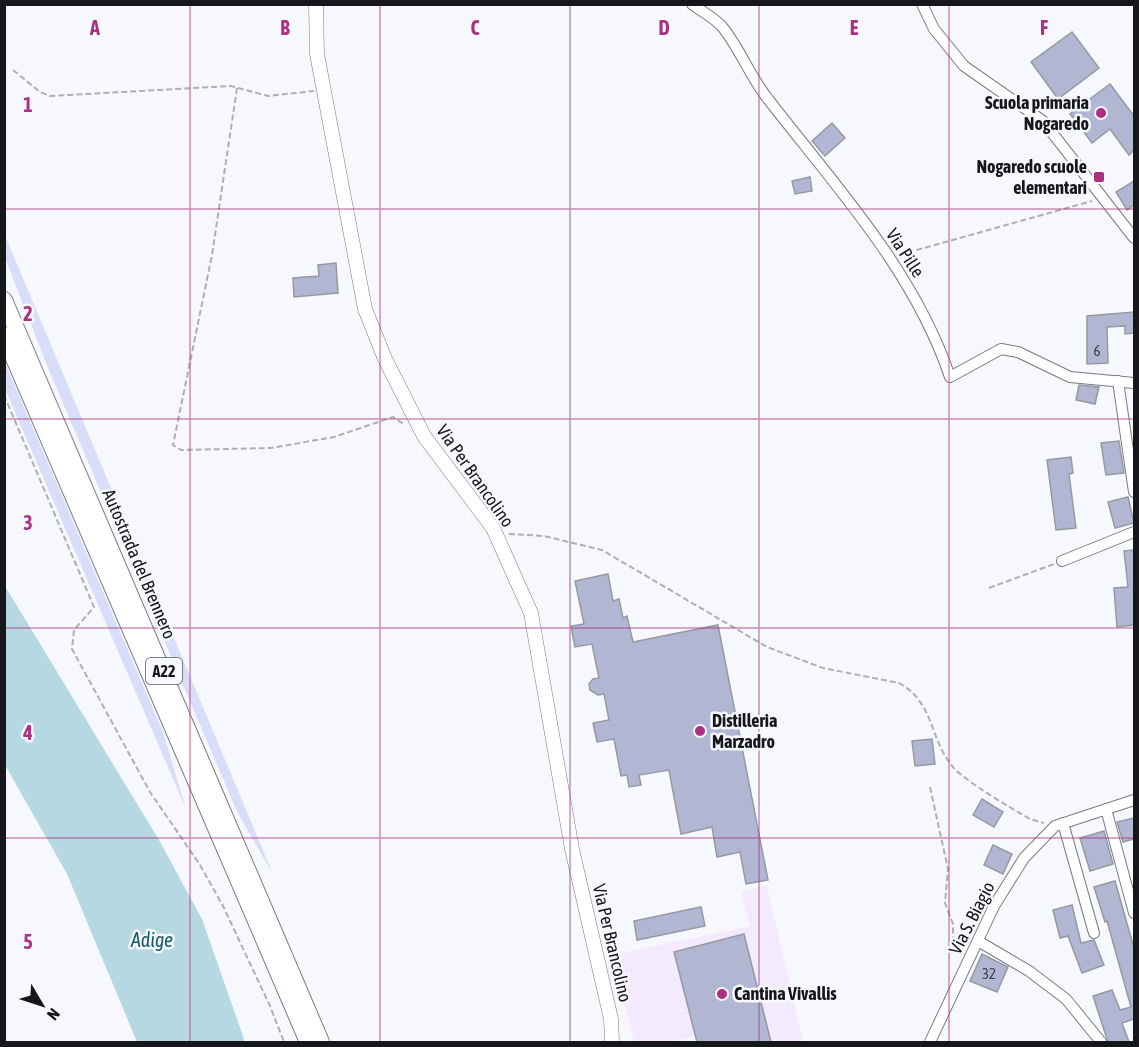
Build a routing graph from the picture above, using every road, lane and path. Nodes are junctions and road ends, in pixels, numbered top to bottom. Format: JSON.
{"nodes":[{"id":1,"x":316,"y":4,"type":"edge"},
{"id":2,"x":692,"y":4,"type":"edge"},
{"id":3,"x":922,"y":4,"type":"edge"},
{"id":4,"x":12,"y":70,"type":"dead end"},
{"id":5,"x":237,"y":88,"type":"junction"},
{"id":6,"x":323,"y":88,"type":"junction"},
{"id":7,"x":1103,"y":198,"type":"junction"},
{"id":8,"x":1134,"y":238,"type":"edge"},
{"id":9,"x":890,"y":258,"type":"junction"},
{"id":10,"x":4,"y":300,"type":"edge"},
{"id":11,"x":4,"y":335,"type":"edge"},
{"id":12,"x":1118,"y":381,"type":"junction"},
{"id":13,"x":1134,"y":383,"type":"edge"},
{"id":14,"x":4,"y":395,"type":"edge"},
{"id":15,"x":424,"y":436,"type":"junction"},
{"id":16,"x":1134,"y":492,"type":"edge"},
{"id":17,"x":1134,"y":532,"type":"edge"},
{"id":18,"x":497,"y":537,"type":"junction"},
{"id":19,"x":1062,"y":561,"type":"joint"},
{"id":20,"x":989,"y":588,"type":"dead end"},
{"id":21,"x":930,"y":787,"type":"dead end"},
{"id":22,"x":1134,"y":800,"type":"edge"},
{"id":23,"x":1106,"y":809,"type":"junction"},
{"id":24,"x":1059,"y":825,"type":"junction"},
{"id":25,"x":1134,"y":913,"type":"edge"},
{"id":26,"x":1094,"y":933,"type":"dead end"},
{"id":27,"x":978,"y":941,"type":"junction"},
{"id":28,"x":969,"y":960,"type":"junction"},
{"id":29,"x":284,"y":1042,"type":"edge"},
{"id":30,"x":308,"y":1042,"type":"edge"},
{"id":31,"x":321,"y":1042,"type":"edge"},
{"id":32,"x":612,"y":1042,"type":"edge"},
{"id":33,"x":930,"y":1042,"type":"edge"},
{"id":34,"x":1101,"y":1042,"type":"edge"}],
"edges":[{"from":1,"to":6,"type":"main road","name":"Via Per Brancolino"},
{"from":2,"to":9,"type":"street","name":"Via Pille"},
{"from":3,"to":7,"type":"street"},
{"from":4,"to":5,"type":"path"},
{"from":5,"to":6,"type":"path"},
{"from":5,"to":15,"type":"path"},
{"from":6,"to":15,"type":"main road","name":"Via Per Brancolino"},
{"from":7,"to":8,"type":"street"},
{"from":7,"to":9,"type":"path"},
{"from":9,"to":12,"type":"street","name":"Via Pille"},
{"from":10,"to":31,"type":"highway","name":"Autostrada del Brennero","number":"A22"},
{"from":11,"to":30,"type":"highway","name":"Autostrada del Brennero","number":"A22"},
{"from":12,"to":13,"type":"street","name":"Via Pille"},
{"from":12,"to":16,"type":"street"},
{"from":14,"to":29,"type":"path"},
{"from":15,"to":18,"type":"main road","name":"Via Per Brancolino"},
{"from":17,"to":19,"type":"street"},
{"from":18,"to":24,"type":"path"},
{"from":18,"to":32,"type":"main road","name":"Via Per Brancolino"},
{"from":19,"to":20,"type":"path"},
{"from":21,"to":28,"type":"path"},
{"from":22,"to":23,"type":"street","name":"Via S. Biagio"},
{"from":23,"to":24,"type":"street","name":"Via S. Biagio"},
{"from":23,"to":25,"type":"street"},
{"from":24,"to":26,"type":"street"},
{"from":24,"to":27,"type":"street","name":"Via S. Biagio"},
{"from":27,"to":28,"type":"street","name":"Via S. Biagio"},
{"from":27,"to":34,"type":"street"},
{"from":28,"to":33,"type":"street","name":"Via S. Biagio"}]}
